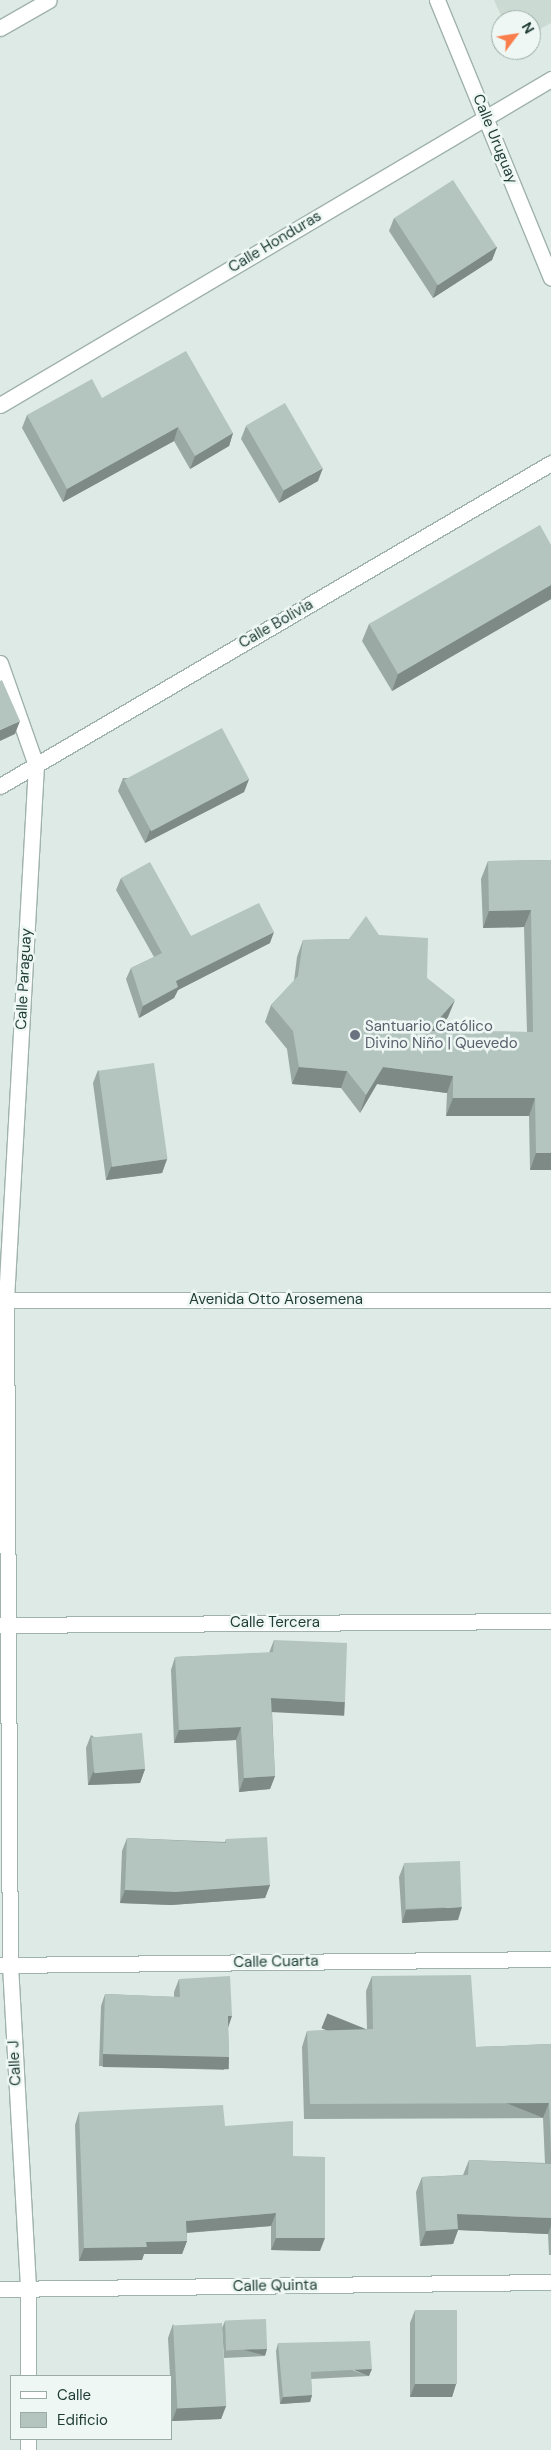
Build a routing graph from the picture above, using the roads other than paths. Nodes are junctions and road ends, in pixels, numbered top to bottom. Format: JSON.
{"nodes":[{"id":1,"x":49,"y":0,"type":"edge"},
{"id":2,"x":437,"y":0,"type":"edge"},
{"id":3,"x":0,"y":28,"type":"edge"},
{"id":4,"x":551,"y":79,"type":"edge"},
{"id":5,"x":487,"y":116,"type":"junction"},
{"id":6,"x":551,"y":278,"type":"edge"},
{"id":7,"x":0,"y":405,"type":"edge"},
{"id":8,"x":551,"y":463,"type":"edge"},
{"id":9,"x":0,"y":664,"type":"edge"},
{"id":10,"x":36,"y":764,"type":"junction"},
{"id":11,"x":0,"y":786,"type":"edge"},
{"id":12,"x":3,"y":1300,"type":"edge"},
{"id":13,"x":551,"y":1300,"type":"edge"},
{"id":14,"x":551,"y":1621,"type":"edge"},
{"id":15,"x":5,"y":1625,"type":"edge"},
{"id":16,"x":551,"y":1959,"type":"edge"},
{"id":17,"x":5,"y":1965,"type":"edge"},
{"id":18,"x":551,"y":2282,"type":"edge"},
{"id":19,"x":0,"y":2289,"type":"edge"},
{"id":20,"x":28,"y":2289,"type":"junction"},
{"id":21,"x":28,"y":2375,"type":"edge"}],
"edges":[{"from":1,"to":3,"type":"street"},
{"from":2,"to":5,"type":"street","name":"Calle Uruguay"},
{"from":4,"to":5,"type":"street","name":"Calle Honduras"},
{"from":5,"to":6,"type":"street","name":"Calle Uruguay"},
{"from":5,"to":7,"type":"street","name":"Calle Honduras"},
{"from":8,"to":10,"type":"street","name":"Calle Bolivia"},
{"from":9,"to":10,"type":"street","name":"Calle Paraguay"},
{"from":10,"to":11,"type":"street","name":"Calle Bolivia"},
{"from":10,"to":12,"type":"street","name":"Calle Paraguay"},
{"from":12,"to":13,"type":"street","name":"Avenida Otto Arosemena"},
{"from":12,"to":15,"type":"street","name":"Calle J"},
{"from":14,"to":15,"type":"street","name":"Calle Tercera"},
{"from":15,"to":17,"type":"street","name":"Calle J"},
{"from":16,"to":17,"type":"street","name":"Calle Cuarta"},
{"from":17,"to":20,"type":"street","name":"Calle J"},
{"from":18,"to":20,"type":"street","name":"Calle Quinta"},
{"from":19,"to":20,"type":"street","name":"Calle Quinta"},
{"from":20,"to":21,"type":"street","name":"Calle J"}]}
